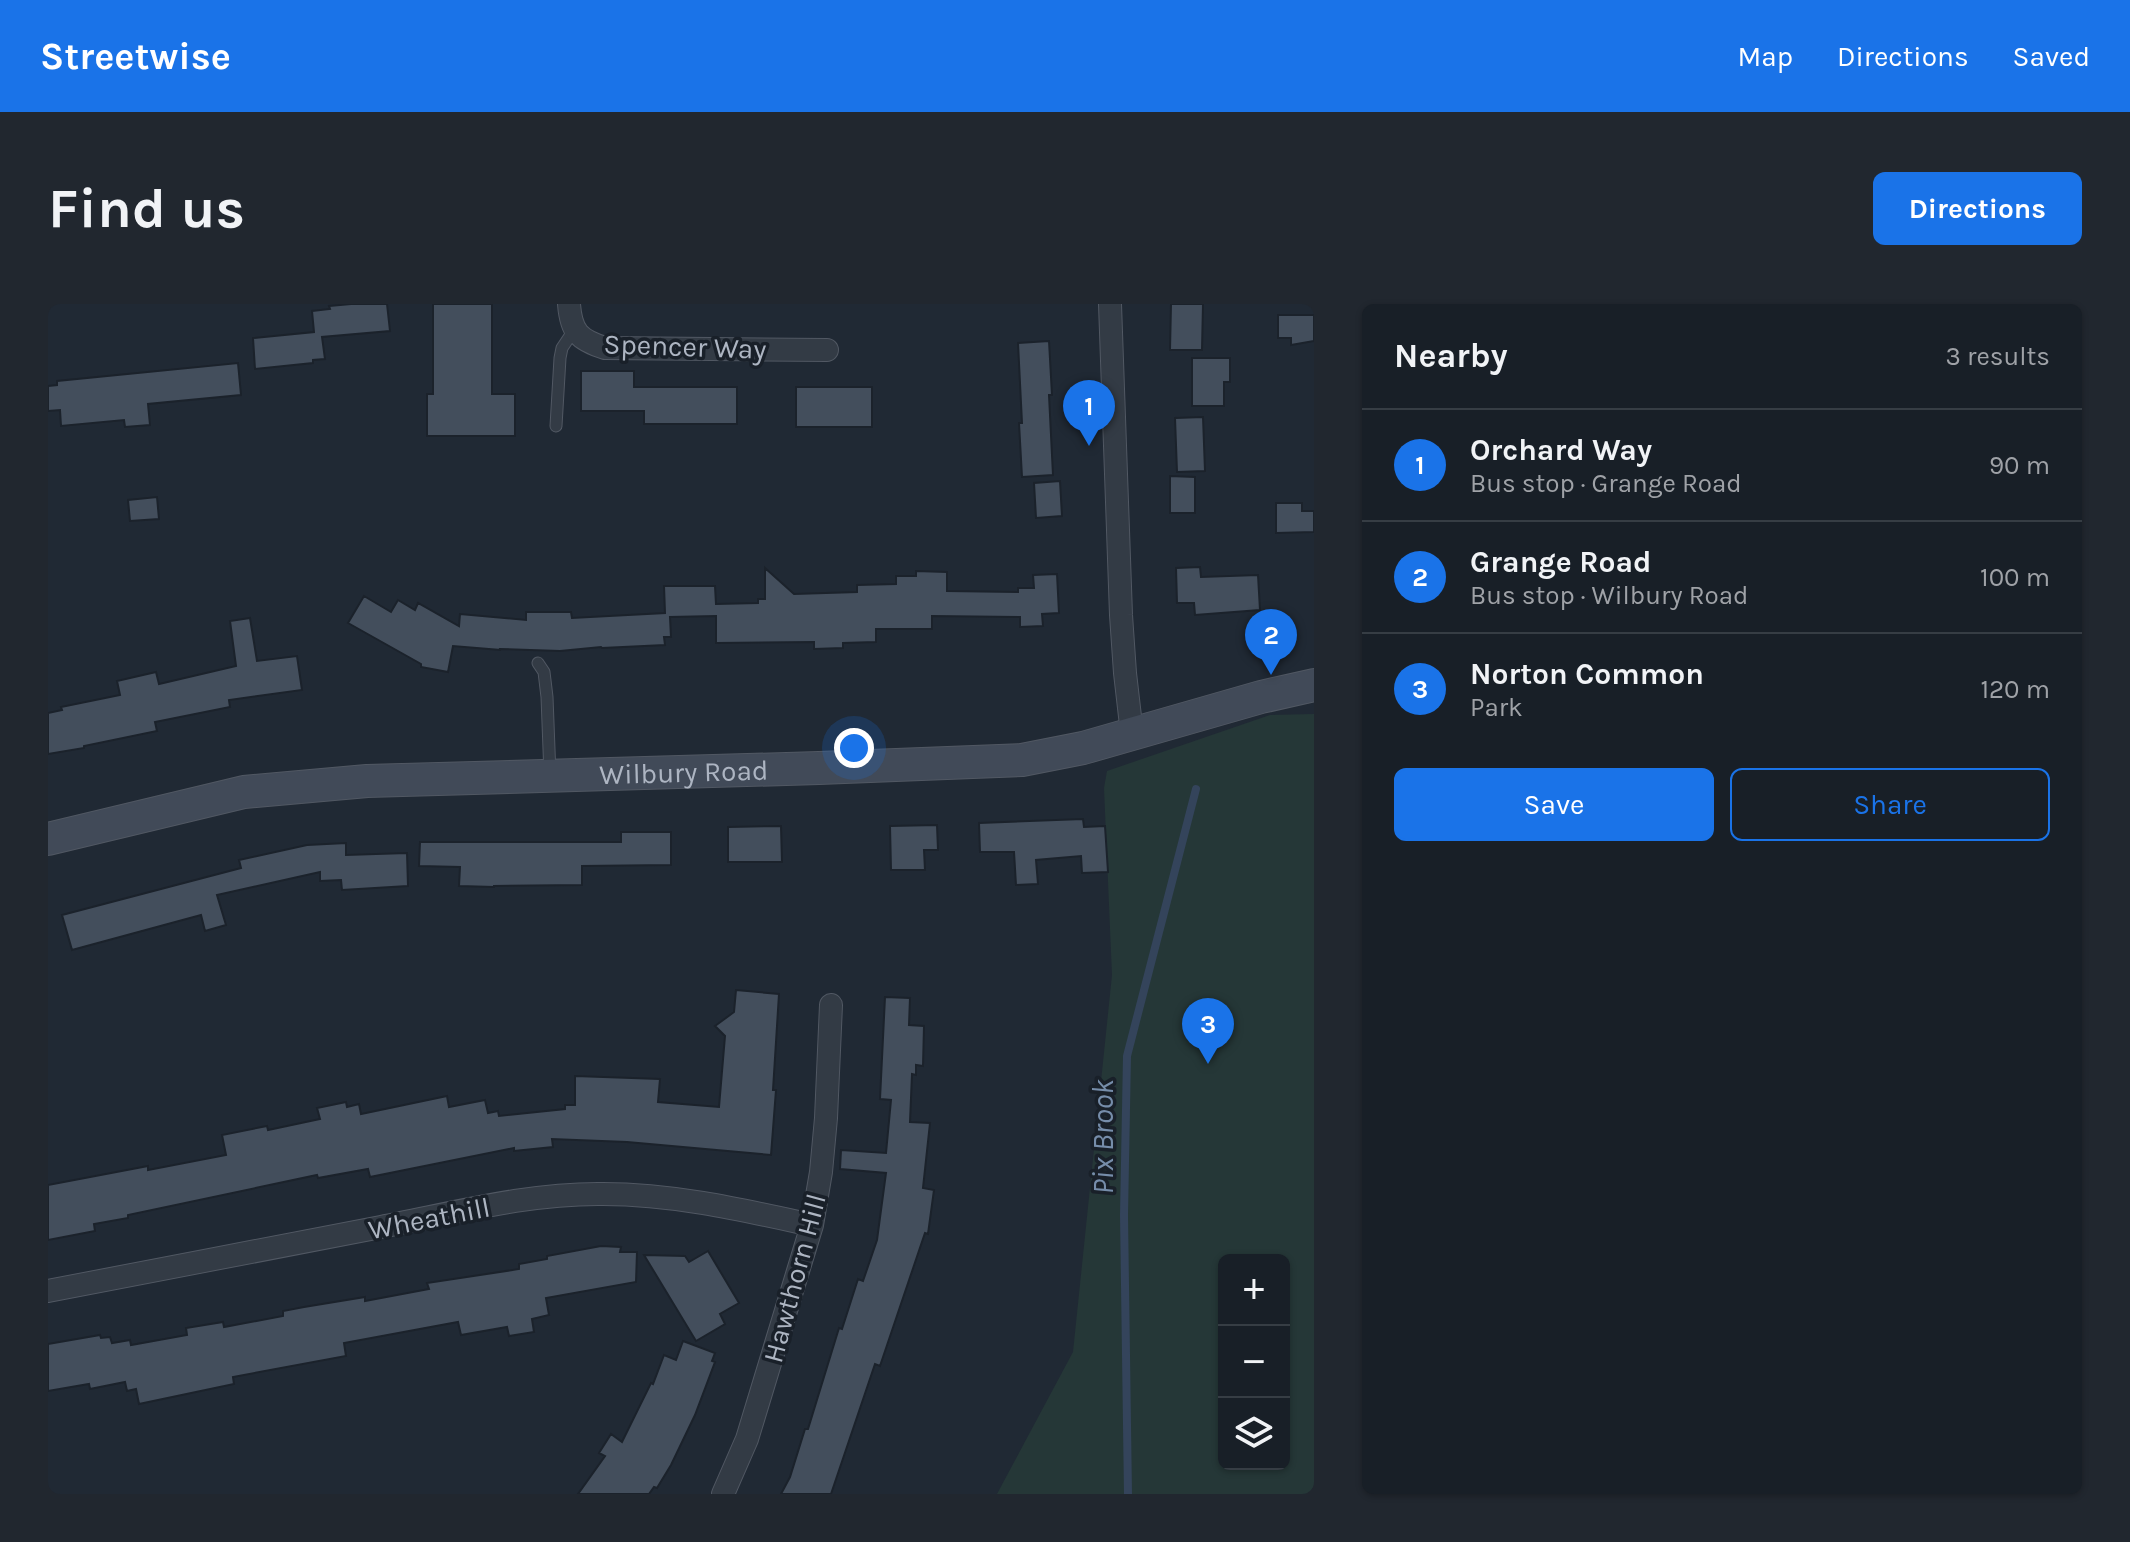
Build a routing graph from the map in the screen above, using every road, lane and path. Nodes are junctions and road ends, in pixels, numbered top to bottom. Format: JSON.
{"nodes":[{"id":1,"x":569,"y":304,"type":"edge"},
{"id":2,"x":1110,"y":304,"type":"edge"},
{"id":3,"x":574,"y":330,"type":"junction"},
{"id":4,"x":827,"y":350,"type":"dead end"},
{"id":5,"x":556,"y":426,"type":"dead end"},
{"id":6,"x":538,"y":663,"type":"dead end"},
{"id":7,"x":1314,"y":685,"type":"edge"},
{"id":8,"x":1132,"y":734,"type":"junction"},
{"id":9,"x":550,"y":776,"type":"junction"},
{"id":10,"x":48,"y":839,"type":"edge"},
{"id":11,"x":831,"y":1005,"type":"dead end"},
{"id":12,"x":812,"y":1225,"type":"junction"},
{"id":13,"x":48,"y":1291,"type":"edge"},
{"id":14,"x":723,"y":1494,"type":"edge"}],
"edges":[{"from":1,"to":3,"type":"street","name":"Spencer Way"},
{"from":2,"to":8,"type":"street"},
{"from":3,"to":4,"type":"street","name":"Spencer Way"},
{"from":3,"to":5,"type":"lane"},
{"from":6,"to":9,"type":"lane"},
{"from":7,"to":8,"type":"street","name":"Wilbury Road"},
{"from":8,"to":9,"type":"street","name":"Wilbury Road"},
{"from":9,"to":10,"type":"street","name":"Wilbury Road"},
{"from":11,"to":12,"type":"street","name":"Hawthorn Hill"},
{"from":12,"to":13,"type":"street","name":"Wheathill"},
{"from":12,"to":14,"type":"street","name":"Hawthorn Hill"}]}
